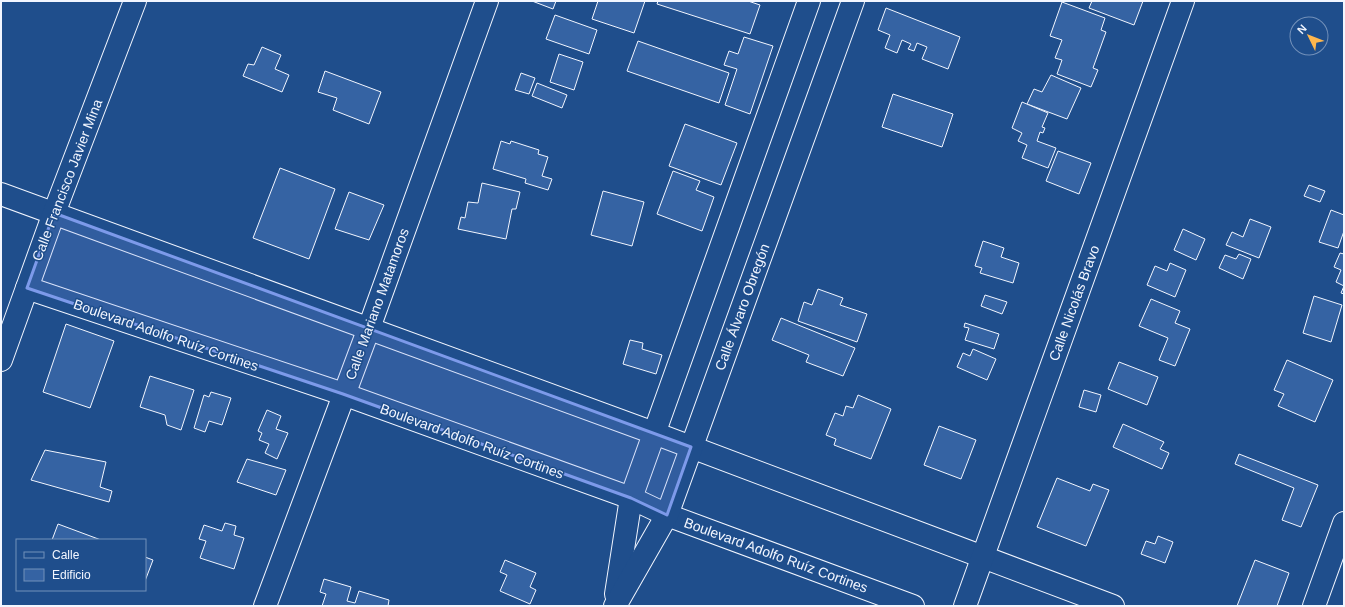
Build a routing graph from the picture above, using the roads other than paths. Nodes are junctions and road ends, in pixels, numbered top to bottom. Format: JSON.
{"nodes":[{"id":1,"x":135,"y":1,"type":"edge"},
{"id":2,"x":486,"y":1,"type":"edge"},
{"id":3,"x":809,"y":1,"type":"edge"},
{"id":4,"x":853,"y":1,"type":"edge"},
{"id":5,"x":1183,"y":1,"type":"edge"},
{"id":6,"x":1,"y":194,"type":"edge"},
{"id":7,"x":54,"y":212,"type":"junction"},
{"id":8,"x":27,"y":288,"type":"junction"},
{"id":9,"x":369,"y":328,"type":"junction"},
{"id":10,"x":1,"y":360,"type":"edge"},
{"id":11,"x":343,"y":394,"type":"junction"},
{"id":12,"x":654,"y":433,"type":"junction"},
{"id":13,"x":691,"y":447,"type":"junction"},
{"id":14,"x":631,"y":498,"type":"junction"},
{"id":15,"x":667,"y":514,"type":"junction"},
{"id":16,"x":1344,"y":523,"type":"edge"},
{"id":17,"x":982,"y":558,"type":"junction"},
{"id":18,"x":264,"y":606,"type":"edge"},
{"id":19,"x":615,"y":606,"type":"edge"},
{"id":20,"x":913,"y":606,"type":"edge"},
{"id":21,"x":965,"y":606,"type":"edge"},
{"id":22,"x":1113,"y":606,"type":"edge"},
{"id":23,"x":1314,"y":606,"type":"edge"}],
"edges":[{"from":1,"to":7,"type":"street","name":"Calle Francisco Javier Mina"},
{"from":2,"to":9,"type":"street","name":"Calle Mariano Matamoros"},
{"from":3,"to":12,"type":"street","name":"Calle Álvaro Obregón"},
{"from":4,"to":13,"type":"street","name":"Calle Álvaro Obregón"},
{"from":5,"to":17,"type":"street","name":"Calle Nicolás Bravo"},
{"from":6,"to":7,"type":"street"},
{"from":7,"to":8,"type":"street","name":"Calle Francisco Javier Mina"},
{"from":7,"to":9,"type":"street"},
{"from":8,"to":10,"type":"street","name":"Calle Francisco Javier Mina"},
{"from":8,"to":11,"type":"street","name":"Boulevard Adolfo Ruíz Cortines"},
{"from":9,"to":11,"type":"street","name":"Calle Mariano Matamoros"},
{"from":9,"to":12,"type":"street"},
{"from":11,"to":14,"type":"street","name":"Boulevard Adolfo Ruíz Cortines"},
{"from":11,"to":18,"type":"street","name":"Calle Mariano Matamoros"},
{"from":12,"to":13,"type":"street"},
{"from":12,"to":14,"type":"street","name":"Calle Álvaro Obregón"},
{"from":13,"to":15,"type":"street","name":"Calle Álvaro Obregón"},
{"from":13,"to":17,"type":"street"},
{"from":14,"to":15,"type":"street","name":"Boulevard Adolfo Ruíz Cortines"},
{"from":14,"to":19,"type":"street","name":"Calle Álvaro Obregón"},
{"from":15,"to":19,"type":"street","name":"Calle Álvaro Obregón"},
{"from":15,"to":20,"type":"street","name":"Boulevard Adolfo Ruíz Cortines"},
{"from":16,"to":23,"type":"street"},
{"from":17,"to":21,"type":"street","name":"Calle Nicolás Bravo"},
{"from":17,"to":22,"type":"street"}]}
